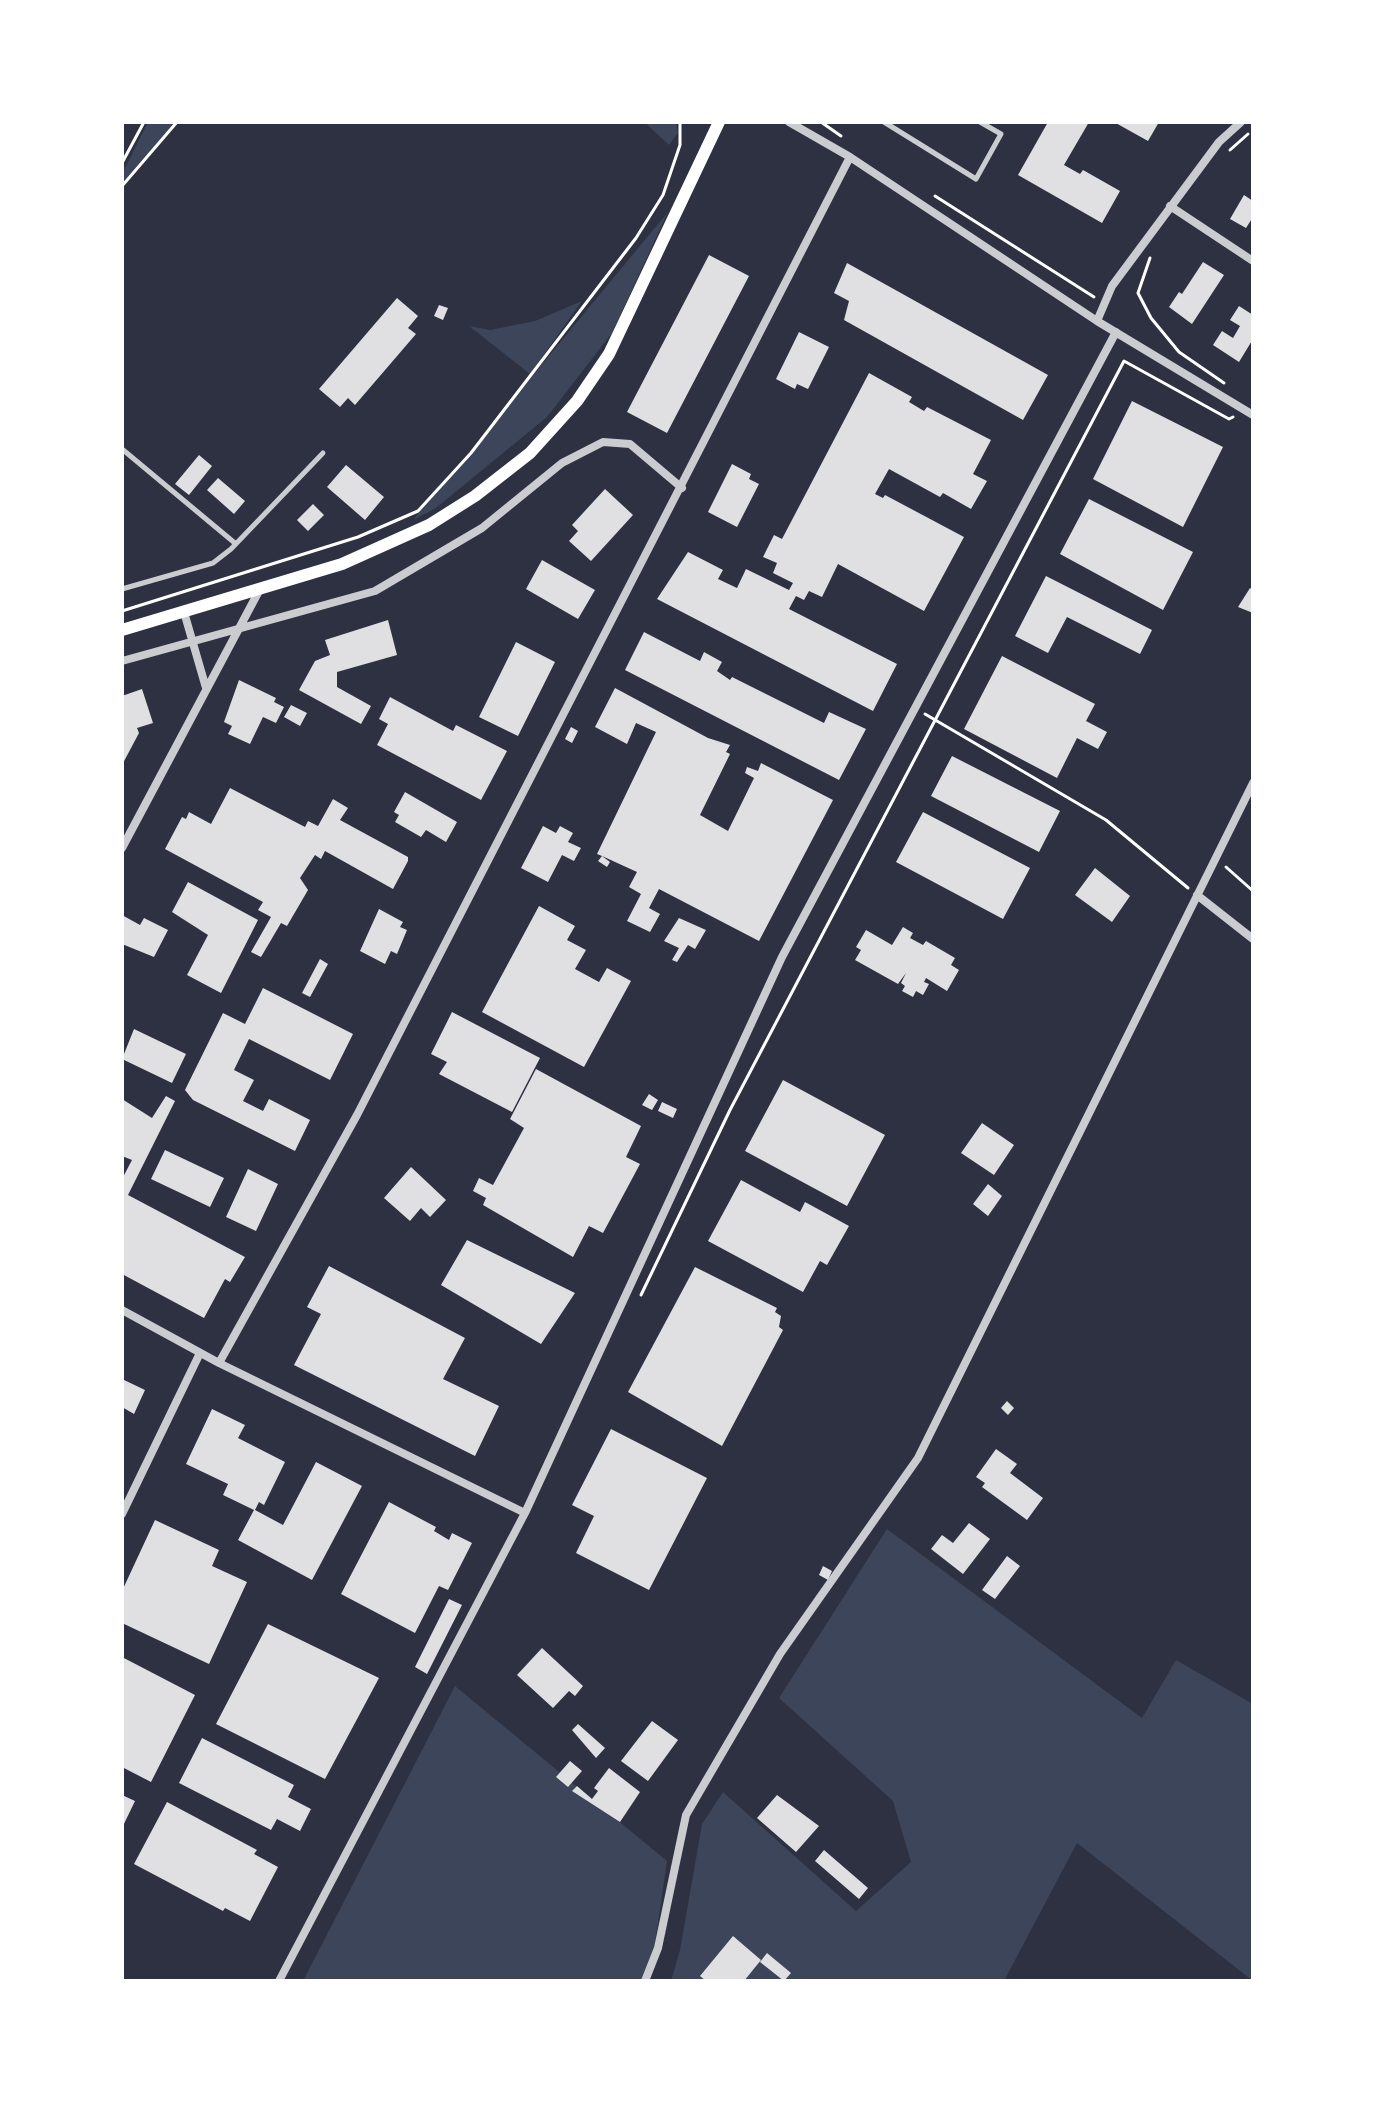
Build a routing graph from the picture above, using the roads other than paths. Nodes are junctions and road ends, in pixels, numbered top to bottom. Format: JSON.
{"nodes":[{"id":1,"x":719,"y":122,"type":"edge"},
{"id":2,"x":789,"y":122,"type":"edge"},
{"id":3,"x":884,"y":122,"type":"edge"},
{"id":4,"x":980,"y":122,"type":"edge"},
{"id":5,"x":1241,"y":122,"type":"edge"},
{"id":6,"x":850,"y":157,"type":"junction"},
{"id":7,"x":1170,"y":206,"type":"junction"},
{"id":8,"x":1253,"y":261,"type":"edge"},
{"id":9,"x":1097,"y":321,"type":"junction"},
{"id":10,"x":1116,"y":332,"type":"junction"},
{"id":11,"x":1249,"y":413,"type":"edge"},
{"id":12,"x":122,"y":449,"type":"edge"},
{"id":13,"x":323,"y":453,"type":"dead end"},
{"id":14,"x":682,"y":488,"type":"junction"},
{"id":15,"x":236,"y":544,"type":"junction"},
{"id":16,"x":122,"y":589,"type":"edge"},
{"id":17,"x":260,"y":589,"type":"junction"},
{"id":18,"x":184,"y":612,"type":"junction"},
{"id":19,"x":241,"y":628,"type":"junction"},
{"id":20,"x":122,"y":630,"type":"edge"},
{"id":21,"x":193,"y":640,"type":"junction"},
{"id":22,"x":122,"y":661,"type":"edge"},
{"id":23,"x":206,"y":688,"type":"junction"},
{"id":24,"x":1253,"y":783,"type":"edge"},
{"id":25,"x":122,"y":848,"type":"edge"},
{"id":26,"x":1197,"y":895,"type":"junction"},
{"id":27,"x":1253,"y":939,"type":"edge"},
{"id":28,"x":122,"y":1310,"type":"edge"},
{"id":29,"x":200,"y":1353,"type":"junction"},
{"id":30,"x":219,"y":1363,"type":"junction"},
{"id":31,"x":525,"y":1513,"type":"junction"},
{"id":32,"x":122,"y":1514,"type":"edge"},
{"id":33,"x":279,"y":1981,"type":"edge"},
{"id":34,"x":645,"y":1981,"type":"edge"}],
"edges":[{"from":1,"to":17,"type":"main road"},
{"from":2,"to":6,"type":"street"},
{"from":3,"to":4,"type":"lane"},
{"from":5,"to":7,"type":"street"},
{"from":6,"to":9,"type":"street"},
{"from":6,"to":14,"type":"street"},
{"from":7,"to":8,"type":"street"},
{"from":7,"to":9,"type":"street"},
{"from":9,"to":10,"type":"street"},
{"from":10,"to":11,"type":"street"},
{"from":10,"to":31,"type":"street"},
{"from":12,"to":15,"type":"lane"},
{"from":13,"to":15,"type":"lane"},
{"from":14,"to":19,"type":"street"},
{"from":14,"to":30,"type":"street"},
{"from":15,"to":16,"type":"lane"},
{"from":17,"to":18,"type":"main road"},
{"from":17,"to":19,"type":"street"},
{"from":18,"to":20,"type":"main road"},
{"from":18,"to":21,"type":"street"},
{"from":19,"to":21,"type":"street"},
{"from":19,"to":23,"type":"street"},
{"from":21,"to":22,"type":"street"},
{"from":21,"to":23,"type":"street"},
{"from":23,"to":25,"type":"street"},
{"from":24,"to":26,"type":"street"},
{"from":26,"to":27,"type":"street"},
{"from":26,"to":34,"type":"street"},
{"from":28,"to":29,"type":"street"},
{"from":29,"to":30,"type":"street"},
{"from":29,"to":32,"type":"street"},
{"from":30,"to":31,"type":"street"},
{"from":31,"to":33,"type":"street"}]}
